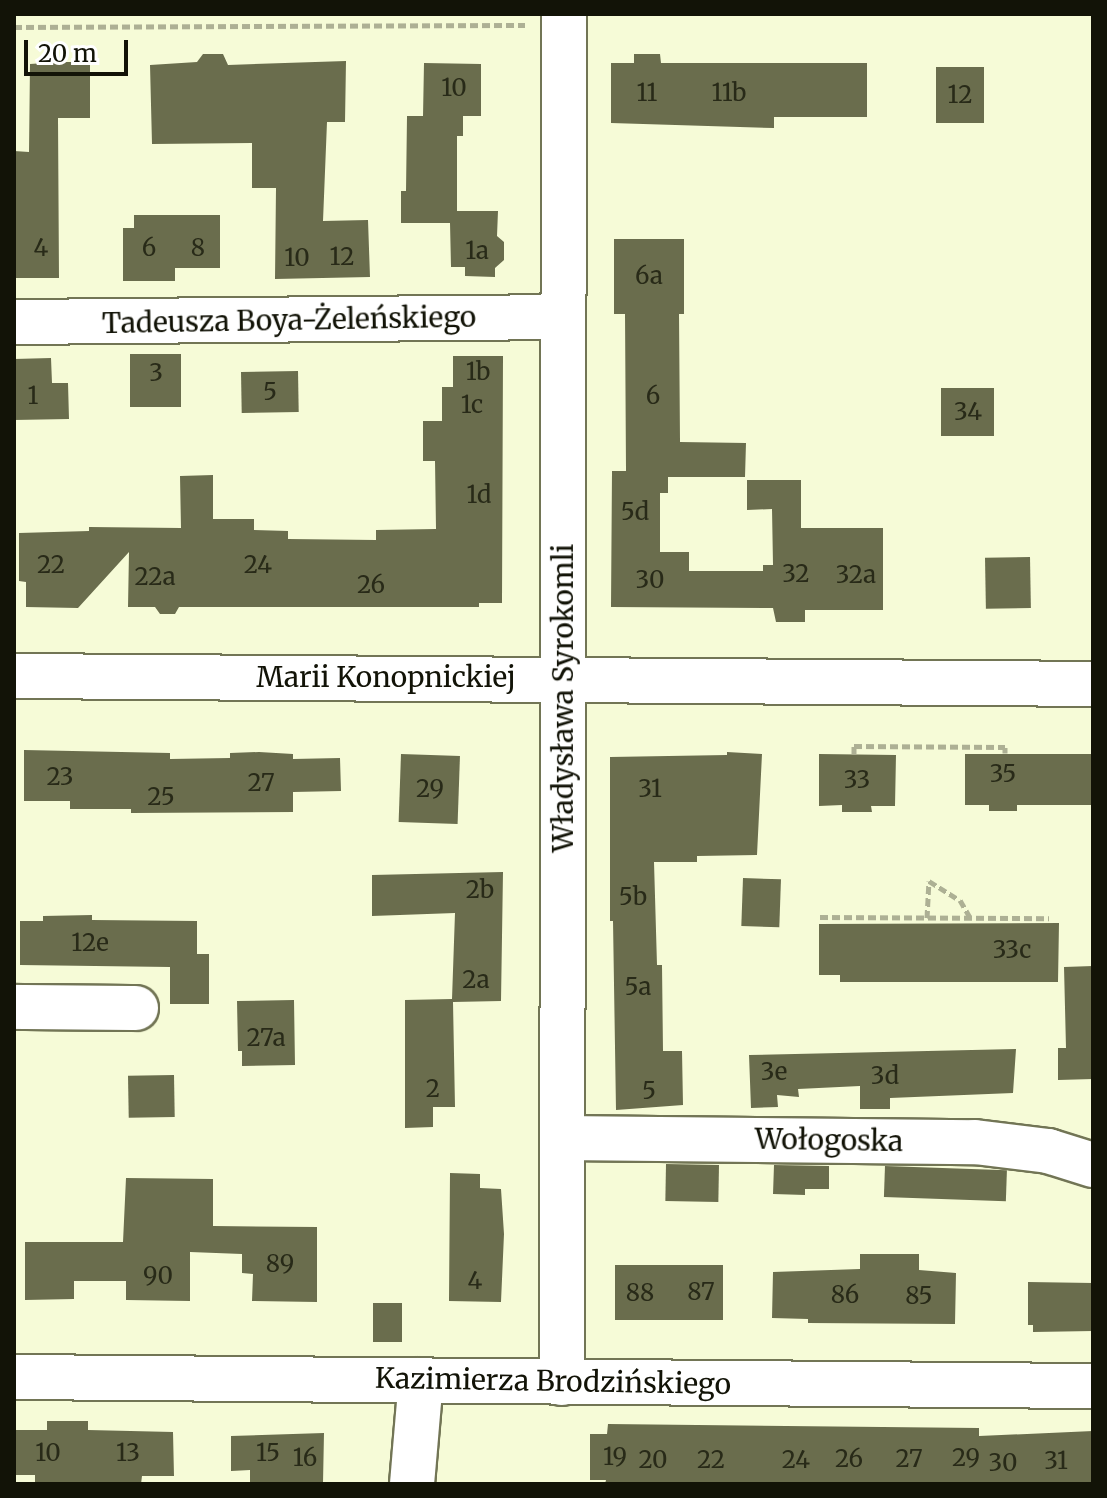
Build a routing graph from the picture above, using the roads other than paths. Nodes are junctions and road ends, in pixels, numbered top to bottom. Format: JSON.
{"nodes":[{"id":1,"x":546,"y":20,"type":"edge"},
{"id":2,"x":563,"y":317,"type":"junction"},
{"id":3,"x":14,"y":322,"type":"edge"},
{"id":4,"x":14,"y":676,"type":"edge"},
{"id":5,"x":563,"y":678,"type":"junction"},
{"id":6,"x":1093,"y":684,"type":"edge"},
{"id":7,"x":14,"y":1007,"type":"edge"},
{"id":8,"x":136,"y":1008,"type":"dead end"},
{"id":9,"x":562,"y":1138,"type":"junction"},
{"id":10,"x":1093,"y":1165,"type":"edge"},
{"id":11,"x":14,"y":1377,"type":"edge"},
{"id":12,"x":421,"y":1380,"type":"junction"},
{"id":13,"x":562,"y":1383,"type":"junction"},
{"id":14,"x":1093,"y":1386,"type":"edge"},
{"id":15,"x":412,"y":1484,"type":"edge"}],
"edges":[{"from":1,"to":2,"type":"street","name":"Władysława Syrokomli"},
{"from":2,"to":3,"type":"street","name":"Tadeusza Boya-Żeleńskiego"},
{"from":2,"to":5,"type":"street","name":"Władysława Syrokomli"},
{"from":4,"to":5,"type":"street","name":"Marii Konopnickiej"},
{"from":5,"to":6,"type":"street","name":"Marii Konopnickiej"},
{"from":5,"to":9,"type":"street","name":"Władysława Syrokomli"},
{"from":7,"to":8,"type":"street"},
{"from":9,"to":10,"type":"street","name":"Wołogoska"},
{"from":9,"to":13,"type":"street","name":"Władysława Syrokomli"},
{"from":11,"to":12,"type":"street","name":"Kazimierza Brodzińskiego"},
{"from":12,"to":13,"type":"street","name":"Kazimierza Brodzińskiego"},
{"from":12,"to":15,"type":"street"},
{"from":13,"to":14,"type":"street","name":"Kazimierza Brodzińskiego"}]}
